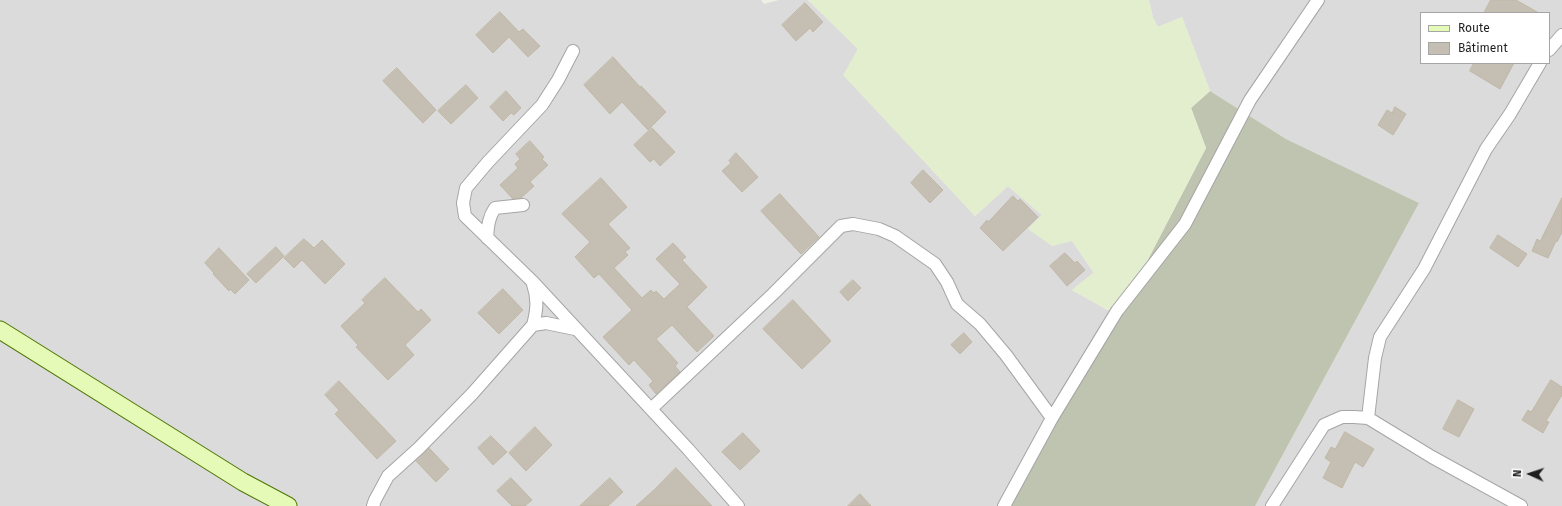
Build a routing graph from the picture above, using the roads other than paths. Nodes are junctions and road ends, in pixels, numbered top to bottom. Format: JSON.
{"nodes":[{"id":1,"x":1318,"y":0,"type":"edge"},
{"id":2,"x":1562,"y":35,"type":"edge"},
{"id":3,"x":1550,"y":49,"type":"edge"},
{"id":4,"x":573,"y":51,"type":"dead end"},
{"id":5,"x":1539,"y":64,"type":"edge"},
{"id":6,"x":524,"y":205,"type":"dead end"},
{"id":7,"x":487,"y":238,"type":"junction"},
{"id":8,"x":533,"y":282,"type":"junction"},
{"id":9,"x":533,"y":325,"type":"junction"},
{"id":10,"x":575,"y":328,"type":"junction"},
{"id":11,"x":0,"y":330,"type":"edge"},
{"id":12,"x":650,"y":409,"type":"junction"},
{"id":13,"x":1052,"y":418,"type":"junction"},
{"id":14,"x":1368,"y":418,"type":"junction"},
{"id":15,"x":288,"y":506,"type":"edge"},
{"id":16,"x":373,"y":506,"type":"edge"},
{"id":17,"x":738,"y":506,"type":"edge"},
{"id":18,"x":1004,"y":506,"type":"edge"},
{"id":19,"x":1272,"y":506,"type":"edge"},
{"id":20,"x":1521,"y":506,"type":"edge"}],
"edges":[{"from":1,"to":13,"type":"street"},
{"from":2,"to":3,"type":"street"},
{"from":4,"to":7,"type":"street"},
{"from":5,"to":14,"type":"street"},
{"from":6,"to":7,"type":"street"},
{"from":7,"to":8,"type":"street"},
{"from":8,"to":9,"type":"street"},
{"from":8,"to":10,"type":"street"},
{"from":9,"to":10,"type":"street"},
{"from":9,"to":16,"type":"street"},
{"from":10,"to":12,"type":"street"},
{"from":11,"to":15,"type":"main road"},
{"from":12,"to":13,"type":"street"},
{"from":12,"to":17,"type":"street"},
{"from":13,"to":18,"type":"street"},
{"from":14,"to":19,"type":"street"},
{"from":14,"to":20,"type":"street"}]}
